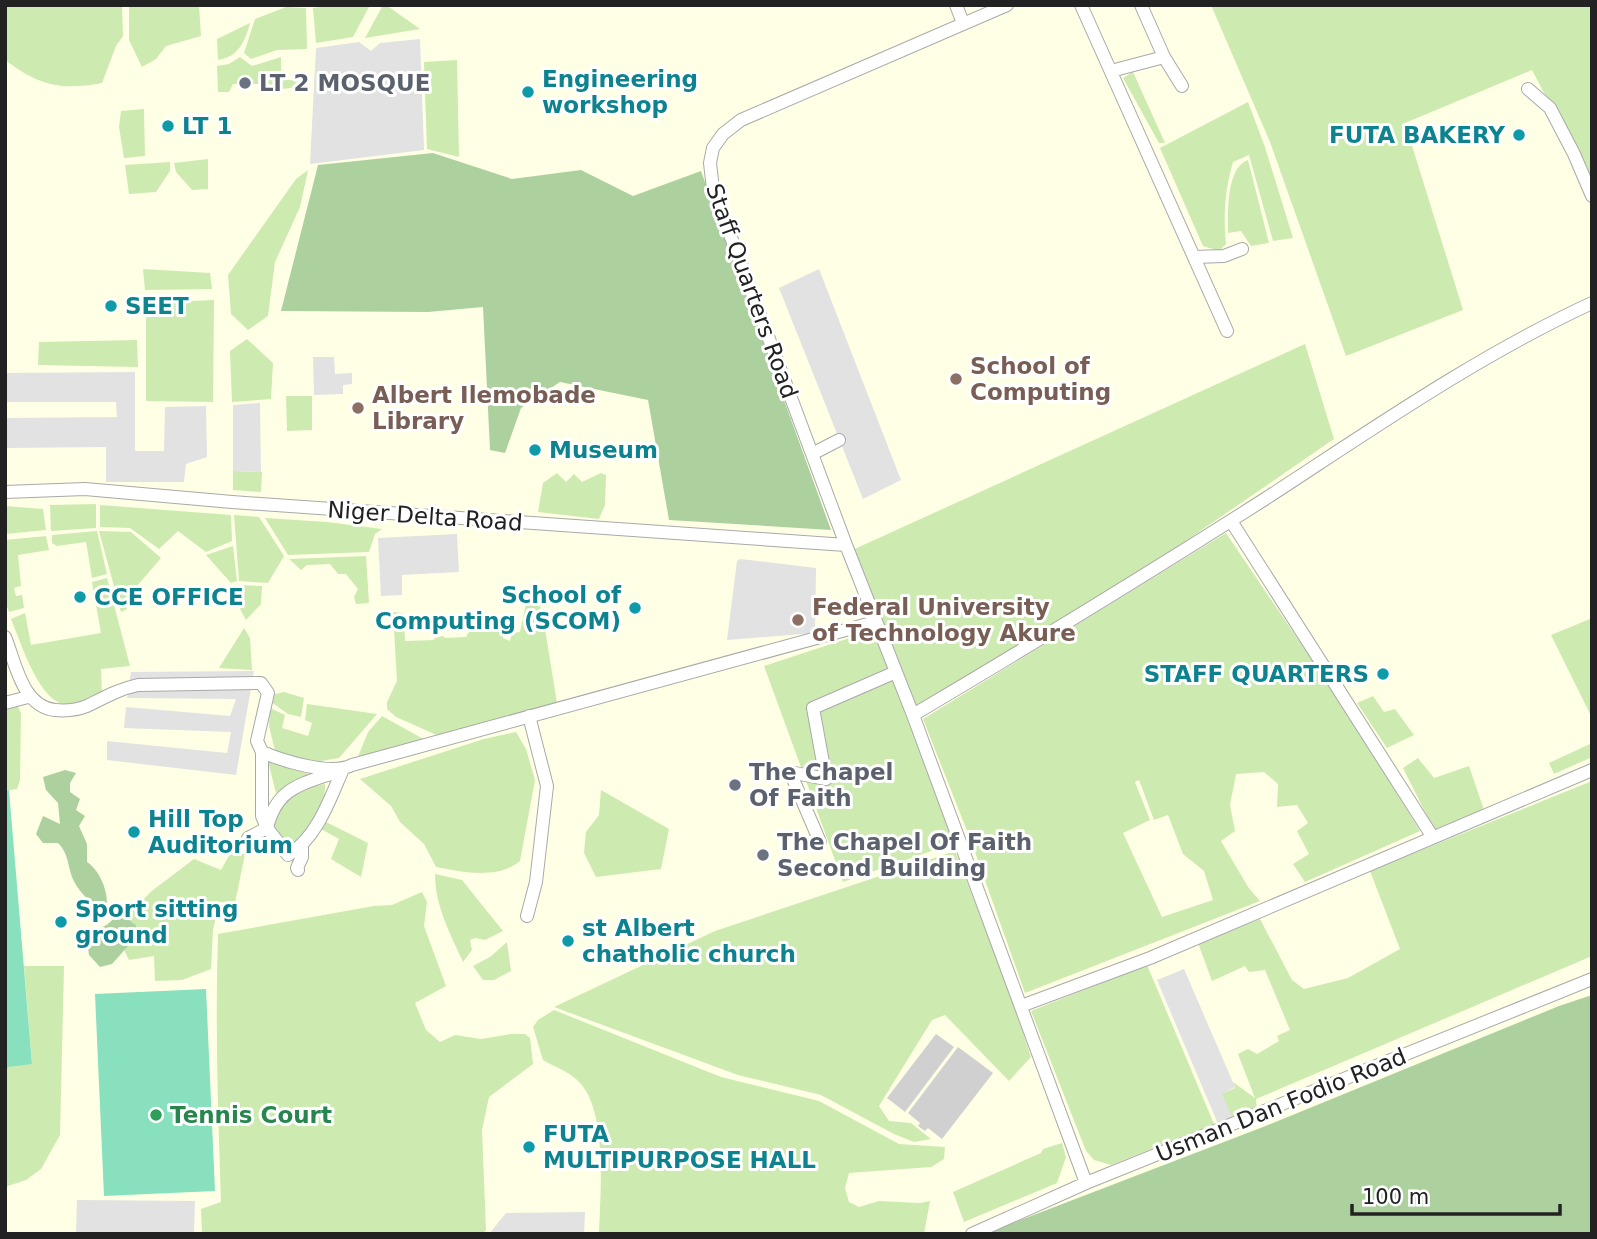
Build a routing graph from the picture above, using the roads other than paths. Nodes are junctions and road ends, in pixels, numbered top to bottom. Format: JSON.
{"nodes":[{"id":1,"x":956,"y":5,"type":"edge"},
{"id":2,"x":1007,"y":5,"type":"edge"},
{"id":3,"x":1081,"y":5,"type":"edge"},
{"id":4,"x":1141,"y":5,"type":"edge"},
{"id":5,"x":963,"y":23,"type":"junction"},
{"id":6,"x":1164,"y":57,"type":"junction"},
{"id":7,"x":1111,"y":71,"type":"junction"},
{"id":8,"x":1182,"y":86,"type":"dead end"},
{"id":9,"x":1528,"y":89,"type":"dead end"},
{"id":10,"x":1592,"y":196,"type":"edge"},
{"id":11,"x":1242,"y":249,"type":"dead end"},
{"id":12,"x":1194,"y":257,"type":"junction"},
{"id":13,"x":1592,"y":303,"type":"edge"},
{"id":14,"x":1227,"y":331,"type":"dead end"},
{"id":15,"x":839,"y":440,"type":"dead end"},
{"id":16,"x":812,"y":454,"type":"junction"},
{"id":17,"x":5,"y":492,"type":"edge"},
{"id":18,"x":1230,"y":521,"type":"junction"},
{"id":19,"x":846,"y":545,"type":"junction"},
{"id":20,"x":875,"y":622,"type":"junction"},
{"id":21,"x":5,"y":637,"type":"edge"},
{"id":22,"x":895,"y":672,"type":"junction"},
{"id":23,"x":28,"y":697,"type":"junction"},
{"id":24,"x":5,"y":703,"type":"edge"},
{"id":25,"x":913,"y":715,"type":"junction"},
{"id":26,"x":529,"y":716,"type":"junction"},
{"id":27,"x":262,"y":752,"type":"junction"},
{"id":28,"x":343,"y":769,"type":"junction"},
{"id":29,"x":1592,"y":770,"type":"edge"},
{"id":30,"x":267,"y":828,"type":"junction"},
{"id":31,"x":1432,"y":836,"type":"junction"},
{"id":32,"x":248,"y":838,"type":"dead end"},
{"id":33,"x":820,"y":842,"type":"dead end"},
{"id":34,"x":302,"y":847,"type":"junction"},
{"id":35,"x":298,"y":870,"type":"dead end"},
{"id":36,"x":527,"y":916,"type":"dead end"},
{"id":37,"x":1592,"y":979,"type":"edge"},
{"id":38,"x":1021,"y":1006,"type":"junction"},
{"id":39,"x":1086,"y":1183,"type":"junction"},
{"id":40,"x":972,"y":1234,"type":"edge"}],
"edges":[{"from":1,"to":5,"type":"street"},
{"from":2,"to":5,"type":"street","name":"Staff Quarters Road"},
{"from":3,"to":7,"type":"street"},
{"from":4,"to":6,"type":"street"},
{"from":5,"to":16,"type":"street","name":"Staff Quarters Road"},
{"from":6,"to":7,"type":"street"},
{"from":6,"to":8,"type":"street"},
{"from":7,"to":12,"type":"street"},
{"from":9,"to":10,"type":"street"},
{"from":11,"to":12,"type":"street"},
{"from":12,"to":14,"type":"street"},
{"from":13,"to":18,"type":"street"},
{"from":15,"to":16,"type":"street"},
{"from":16,"to":19,"type":"street","name":"Staff Quarters Road"},
{"from":17,"to":19,"type":"street","name":"Niger Delta Road"},
{"from":18,"to":25,"type":"street"},
{"from":18,"to":31,"type":"street"},
{"from":19,"to":20,"type":"street","name":"Staff Quarters Road"},
{"from":20,"to":22,"type":"street","name":"Staff Quarters Road"},
{"from":20,"to":26,"type":"street"},
{"from":21,"to":23,"type":"street"},
{"from":22,"to":25,"type":"street","name":"Staff Quarters Road"},
{"from":22,"to":33,"type":"street"},
{"from":23,"to":24,"type":"street"},
{"from":23,"to":27,"type":"street"},
{"from":25,"to":38,"type":"street","name":"Staff Quarters Road"},
{"from":26,"to":28,"type":"street"},
{"from":26,"to":36,"type":"street"},
{"from":27,"to":28,"type":"street"},
{"from":27,"to":30,"type":"street"},
{"from":28,"to":30,"type":"street"},
{"from":28,"to":34,"type":"street"},
{"from":29,"to":31,"type":"street"},
{"from":30,"to":32,"type":"street"},
{"from":30,"to":34,"type":"street"},
{"from":31,"to":38,"type":"street"},
{"from":34,"to":35,"type":"street"},
{"from":37,"to":39,"type":"street","name":"Usman Dan Fodio Road"},
{"from":38,"to":39,"type":"street","name":"Staff Quarters Road"},
{"from":39,"to":40,"type":"street","name":"Usman Dan Fodio Road"}]}
